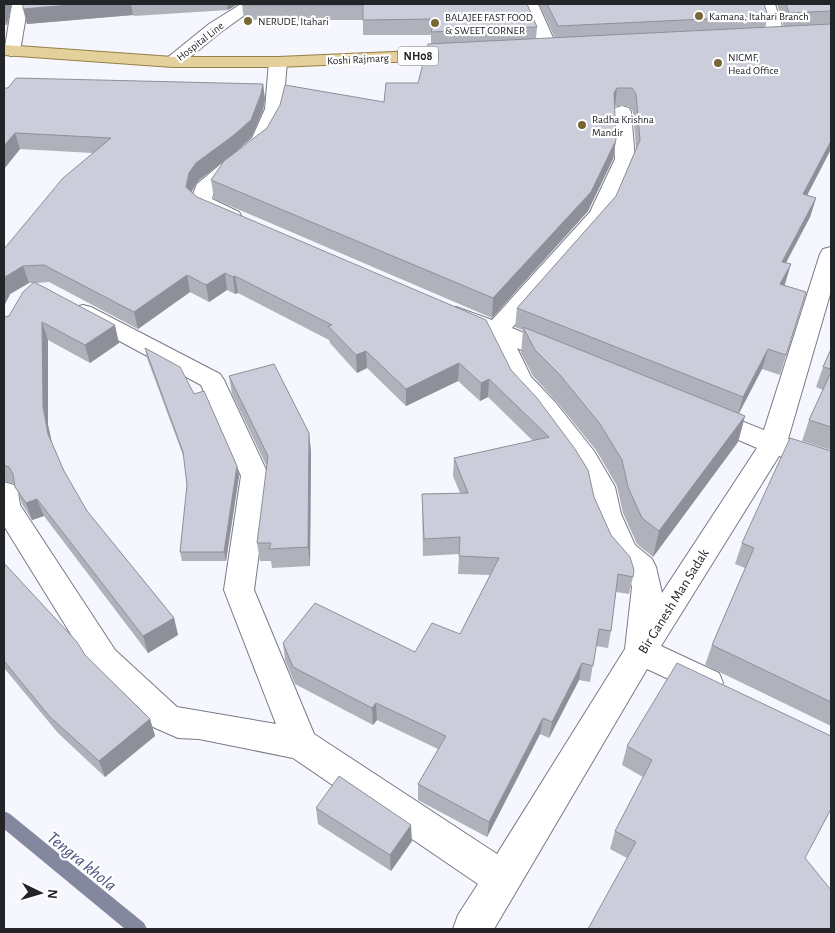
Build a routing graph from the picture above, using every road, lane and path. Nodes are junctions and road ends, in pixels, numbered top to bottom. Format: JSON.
{"nodes":[{"id":1,"x":20,"y":4,"type":"edge"},
{"id":2,"x":252,"y":4,"type":"edge"},
{"id":3,"x":530,"y":4,"type":"edge"},
{"id":4,"x":767,"y":4,"type":"edge"},
{"id":5,"x":795,"y":38,"type":"edge"},
{"id":6,"x":777,"y":39,"type":"junction"},
{"id":7,"x":758,"y":40,"type":"edge"},
{"id":8,"x":568,"y":48,"type":"edge"},
{"id":9,"x":548,"y":49,"type":"junction"},
{"id":10,"x":529,"y":50,"type":"edge"},
{"id":11,"x":8,"y":51,"type":"edge"},
{"id":12,"x":479,"y":53,"type":"edge"},
{"id":13,"x":173,"y":62,"type":"junction"},
{"id":14,"x":278,"y":62,"type":"junction"},
{"id":15,"x":622,"y":112,"type":"dead end"},
{"id":16,"x":254,"y":227,"type":"edge"},
{"id":17,"x":831,"y":254,"type":"edge"},
{"id":18,"x":58,"y":298,"type":"edge"},
{"id":19,"x":433,"y":304,"type":"edge"},
{"id":20,"x":496,"y":331,"type":"junction"},
{"id":21,"x":579,"y":365,"type":"edge"},
{"id":22,"x":681,"y":406,"type":"edge"},
{"id":23,"x":773,"y":444,"type":"junction"},
{"id":24,"x":831,"y":462,"type":"edge"},
{"id":25,"x":4,"y":492,"type":"edge"},
{"id":26,"x":641,"y":651,"type":"junction"},
{"id":27,"x":736,"y":698,"type":"edge"},
{"id":28,"x":301,"y":744,"type":"junction"},
{"id":29,"x":501,"y":878,"type":"junction"},
{"id":30,"x":472,"y":929,"type":"edge"}],
"edges":[{"from":1,"to":11,"type":"street"},
{"from":2,"to":13,"type":"street","name":"Hospital Line"},
{"from":3,"to":9,"type":"street"},
{"from":4,"to":6,"type":"street"},
{"from":5,"to":6,"type":"main road"},
{"from":6,"to":7,"type":"main road"},
{"from":8,"to":9,"type":"main road"},
{"from":9,"to":10,"type":"main road"},
{"from":11,"to":13,"type":"main road","name":"Koshi Rajmarg","number":"NH08"},
{"from":12,"to":14,"type":"main road","name":"Koshi Rajmarg","number":"NH08"},
{"from":13,"to":14,"type":"main road","name":"Koshi Rajmarg","number":"NH08"},
{"from":14,"to":16,"type":"street"},
{"from":15,"to":20,"type":"street"},
{"from":17,"to":23,"type":"street","name":"Bir Ganesh Man Sadak"},
{"from":18,"to":28,"type":"street"},
{"from":19,"to":20,"type":"street"},
{"from":20,"to":21,"type":"street"},
{"from":20,"to":26,"type":"street"},
{"from":22,"to":23,"type":"street"},
{"from":23,"to":24,"type":"street"},
{"from":23,"to":26,"type":"street","name":"Bir Ganesh Man Sadak"},
{"from":25,"to":28,"type":"street"},
{"from":26,"to":27,"type":"street"},
{"from":26,"to":29,"type":"street","name":"Bir Ganesh Man Sadak"},
{"from":28,"to":29,"type":"street"},
{"from":29,"to":30,"type":"street","name":"Bir Ganesh Man Sadak"}]}
